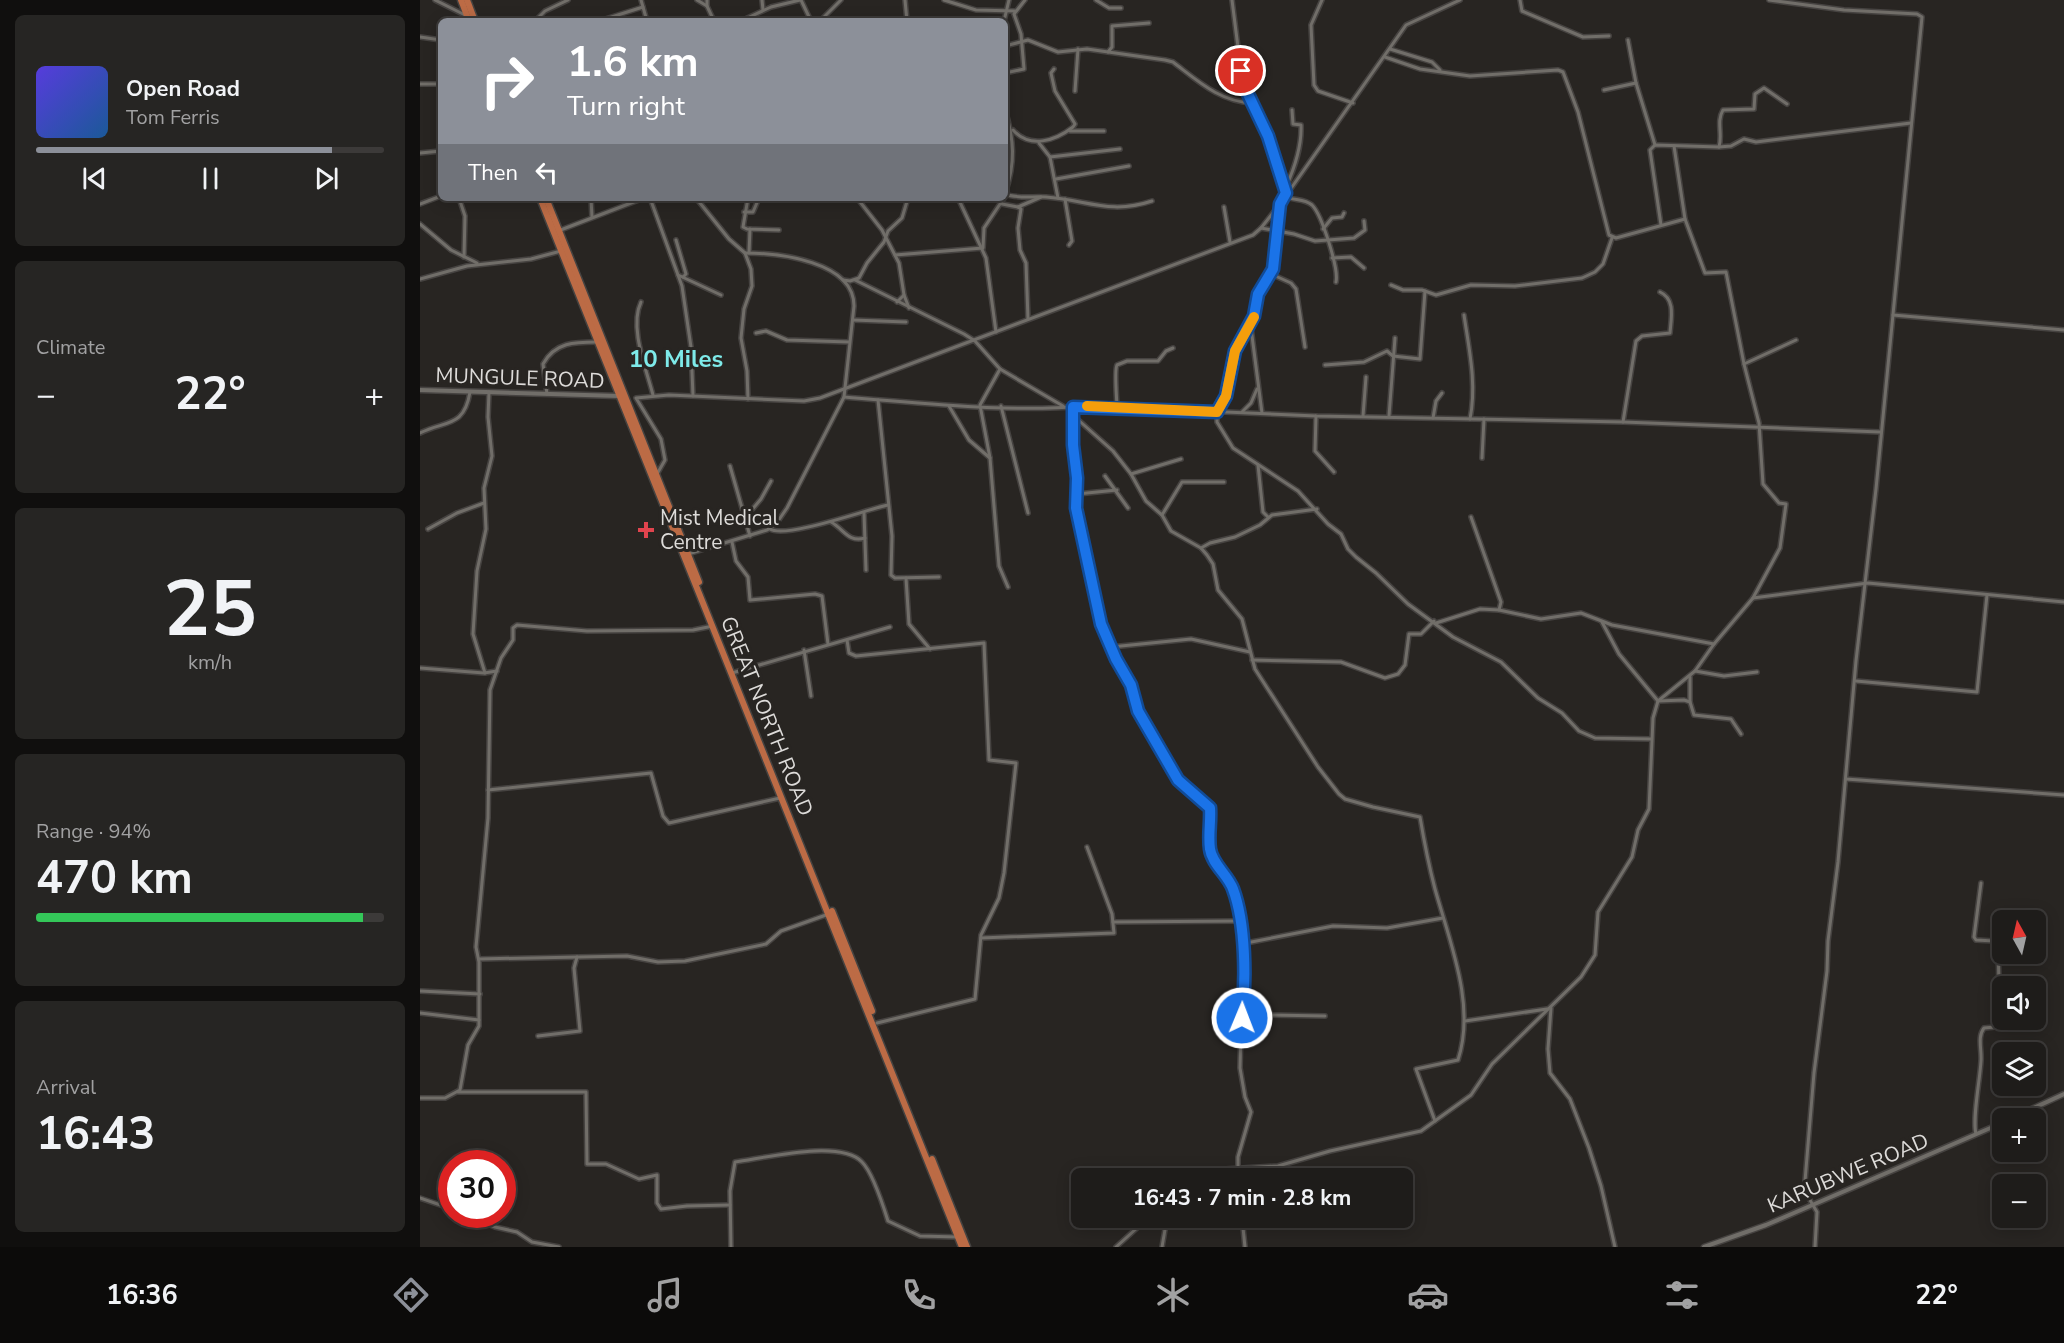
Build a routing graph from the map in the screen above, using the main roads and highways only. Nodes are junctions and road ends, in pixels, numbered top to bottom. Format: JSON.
{"nodes":[{"id":1,"x":461,"y":0,"type":"edge"},
{"id":2,"x":467,"y":0,"type":"edge"},
{"id":3,"x":468,"y":18,"type":"edge"},
{"id":4,"x":475,"y":18,"type":"edge"},
{"id":5,"x":543,"y":201,"type":"edge"},
{"id":6,"x":556,"y":232,"type":"junction"},
{"id":7,"x":686,"y":555,"type":"junction"},
{"id":8,"x":734,"y":672,"type":"junction"},
{"id":9,"x":962,"y":1247,"type":"edge"},
{"id":10,"x":967,"y":1247,"type":"edge"}],
"edges":[{"from":1,"to":3,"type":"highway"},
{"from":2,"to":4,"type":"highway"},
{"from":5,"to":6,"type":"highway","name":"GREAT NORTH ROAD"},
{"from":6,"to":7,"type":"highway","name":"GREAT NORTH ROAD"},
{"from":6,"to":7,"type":"highway","name":"GREAT NORTH ROAD"},
{"from":7,"to":8,"type":"highway","name":"GREAT NORTH ROAD"},
{"from":7,"to":8,"type":"highway","name":"GREAT NORTH ROAD"},
{"from":8,"to":9,"type":"highway","name":"GREAT NORTH ROAD"},
{"from":8,"to":10,"type":"highway","name":"GREAT NORTH ROAD"}]}
